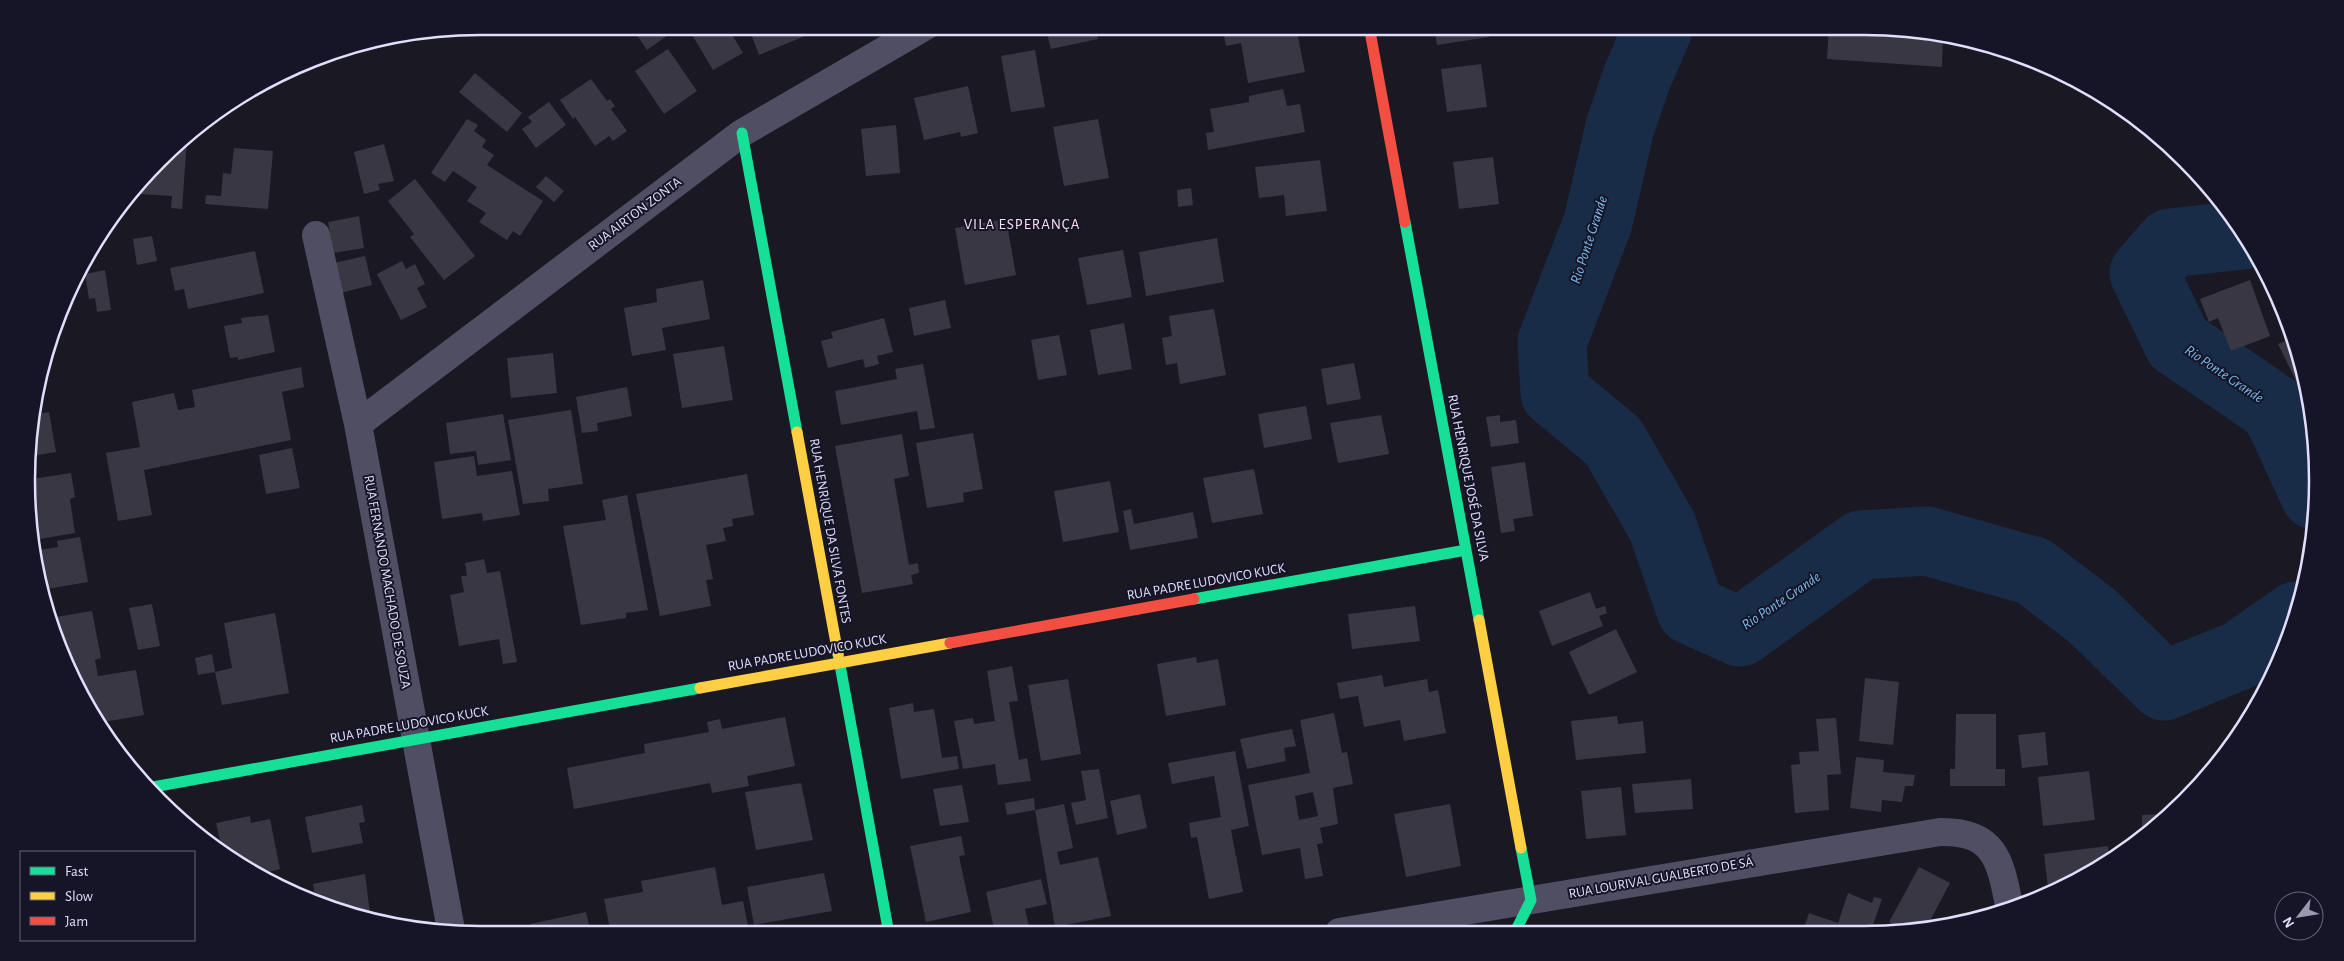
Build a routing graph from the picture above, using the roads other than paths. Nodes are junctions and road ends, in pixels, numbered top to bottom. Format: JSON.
{"nodes":[{"id":1,"x":911,"y":35,"type":"edge"},
{"id":2,"x":1371,"y":35,"type":"edge"},
{"id":3,"x":742,"y":133,"type":"junction"},
{"id":4,"x":316,"y":235,"type":"dead end"},
{"id":5,"x":358,"y":424,"type":"junction"},
{"id":6,"x":1466,"y":550,"type":"junction"},
{"id":7,"x":839,"y":663,"type":"junction"},
{"id":8,"x":416,"y":739,"type":"junction"},
{"id":9,"x":157,"y":786,"type":"edge"},
{"id":10,"x":1531,"y":900,"type":"junction"},
{"id":11,"x":2008,"y":901,"type":"edge"},
{"id":12,"x":450,"y":925,"type":"edge"},
{"id":13,"x":888,"y":926,"type":"edge"},
{"id":14,"x":1375,"y":926,"type":"edge"},
{"id":15,"x":1519,"y":926,"type":"edge"}],
"edges":[{"from":1,"to":3,"type":"street","name":"RUA AIRTON ZONTA"},
{"from":2,"to":6,"type":"street","name":"RUA HENRIQUE JOSÉ DA SILVA"},
{"from":3,"to":5,"type":"street","name":"RUA AIRTON ZONTA"},
{"from":3,"to":7,"type":"street","name":"RUA HENRIQUE DA SILVA FONTES"},
{"from":4,"to":5,"type":"street","name":"RUA FERNANDO MACHADO DE SOUZA"},
{"from":5,"to":8,"type":"street","name":"RUA FERNANDO MACHADO DE SOUZA"},
{"from":6,"to":7,"type":"street","name":"RUA PADRE LUDOVICO KUCK"},
{"from":6,"to":10,"type":"street","name":"RUA HENRIQUE JOSÉ DA SILVA"},
{"from":7,"to":8,"type":"street","name":"RUA PADRE LUDOVICO KUCK"},
{"from":7,"to":13,"type":"street","name":"RUA HENRIQUE DA SILVA FONTES"},
{"from":8,"to":9,"type":"street","name":"RUA PADRE LUDOVICO KUCK"},
{"from":8,"to":12,"type":"street","name":"RUA FERNANDO MACHADO DE SOUZA"},
{"from":10,"to":11,"type":"street","name":"RUA LOURIVAL GUALBERTO DE SÁ"},
{"from":10,"to":14,"type":"street","name":"RUA LOURIVAL GUALBERTO DE SÁ"},
{"from":10,"to":15,"type":"street"}]}
